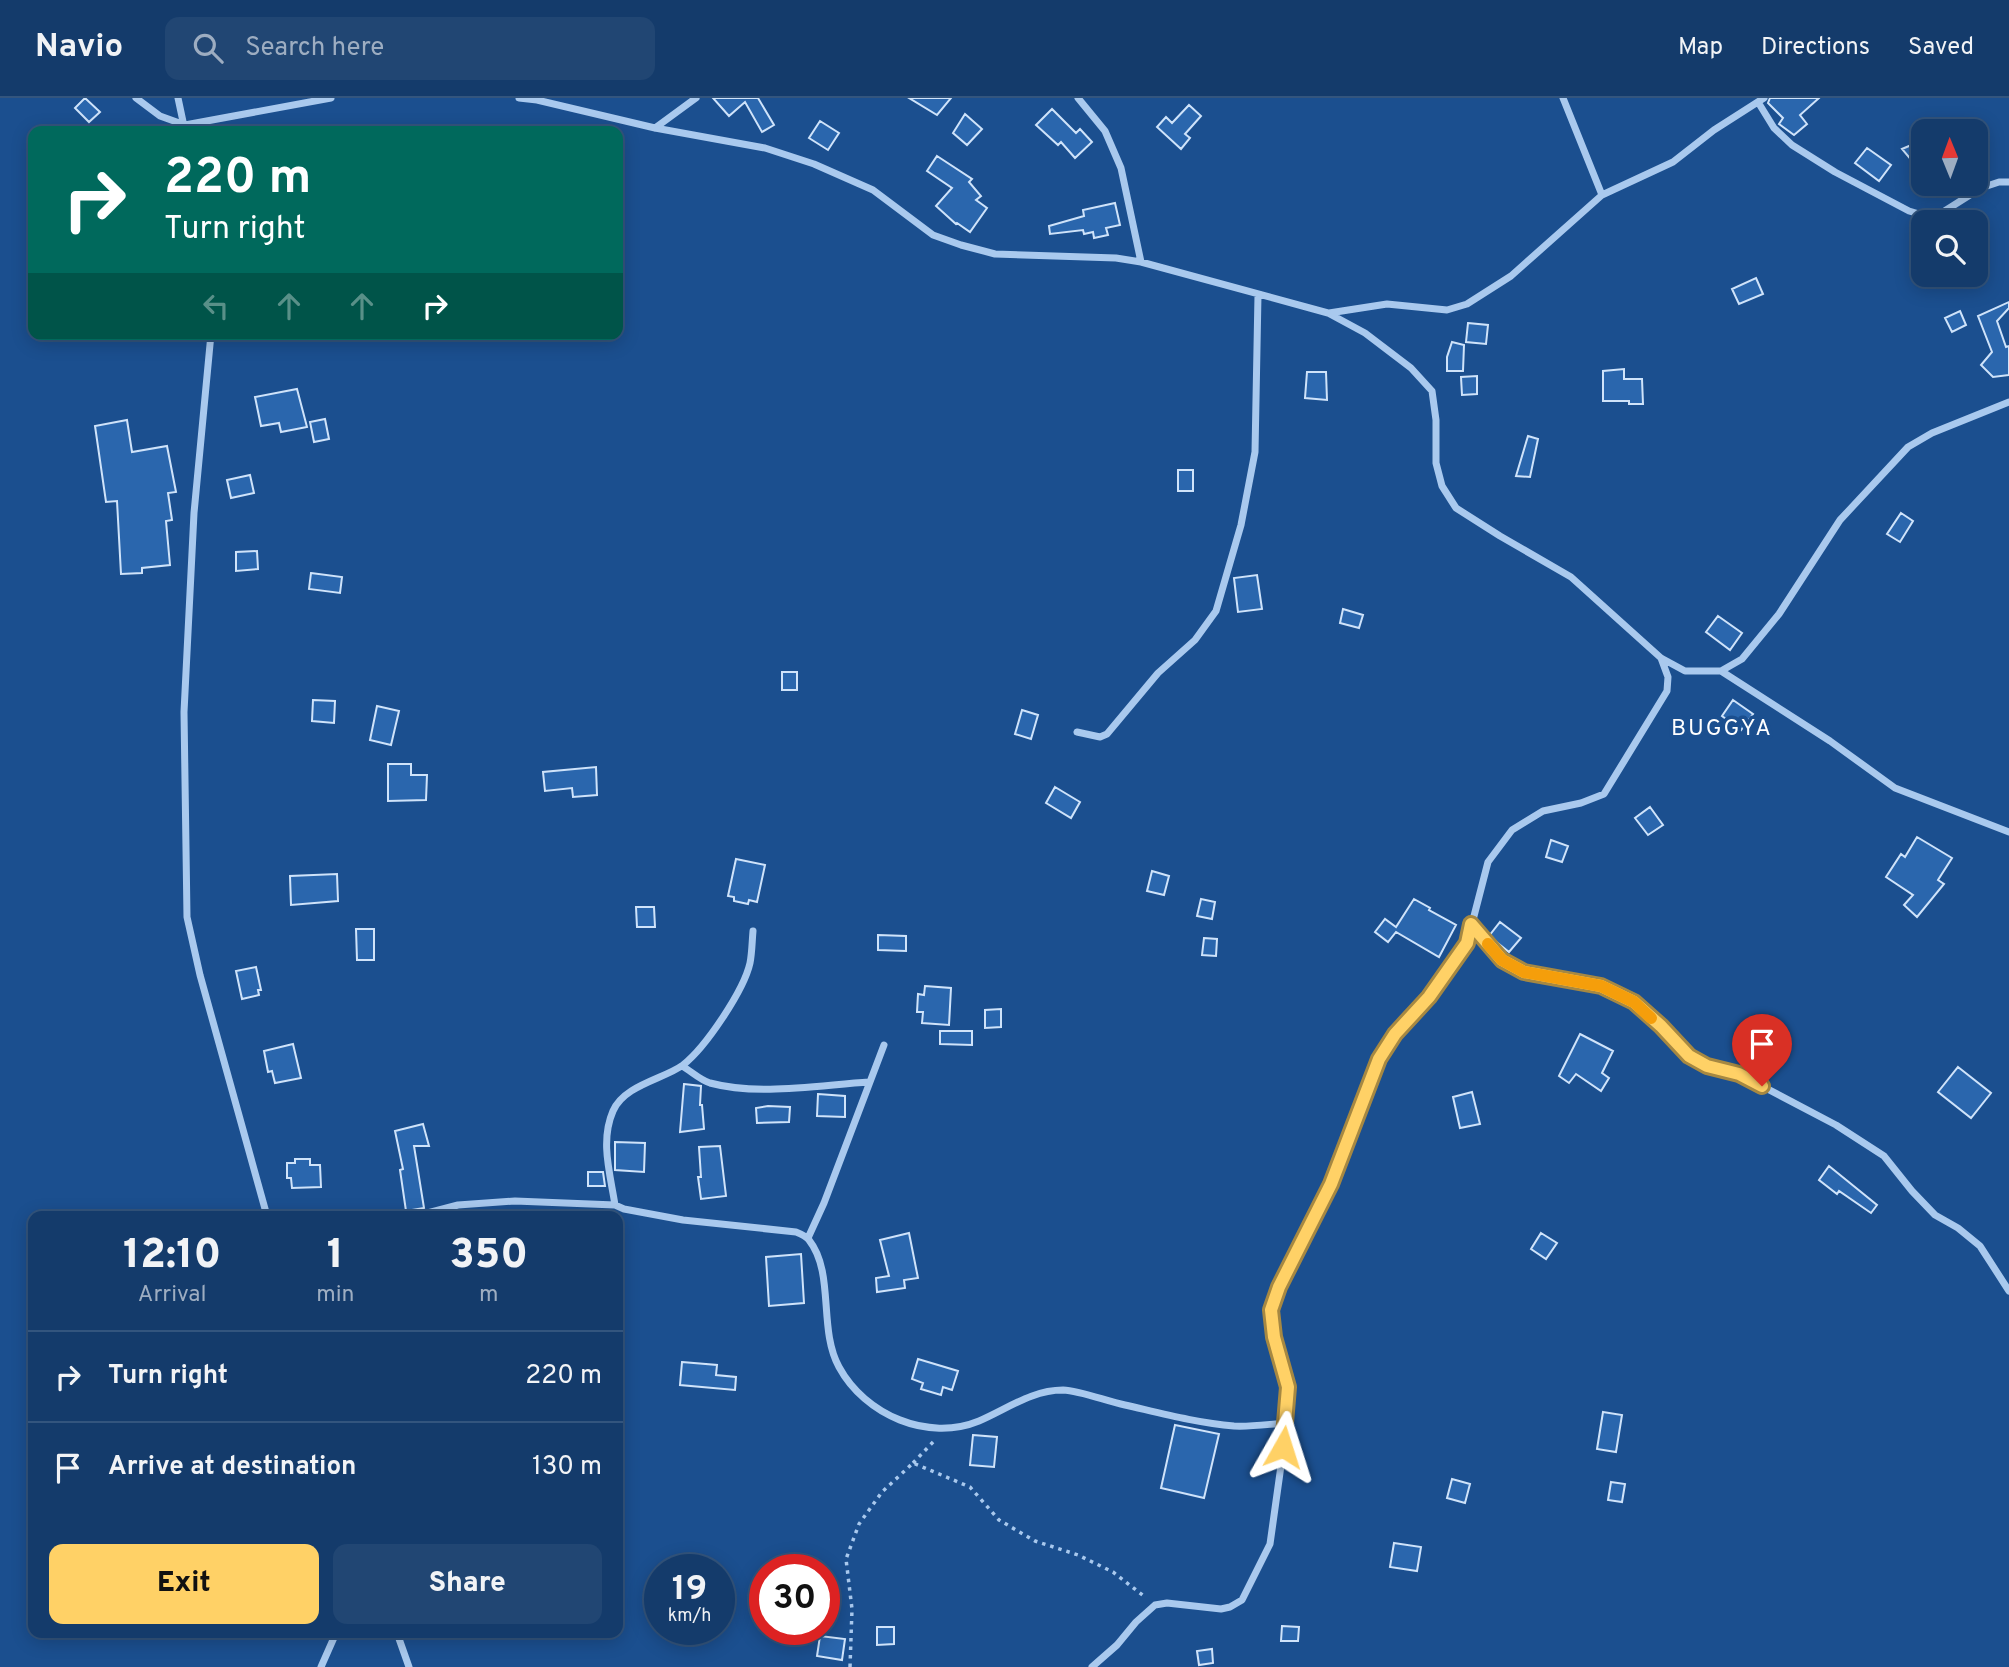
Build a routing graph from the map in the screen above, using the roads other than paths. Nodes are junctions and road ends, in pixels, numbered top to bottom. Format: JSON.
{"nodes":[{"id":1,"x":136,"y":98,"type":"edge"},
{"id":2,"x":178,"y":98,"type":"edge"},
{"id":3,"x":331,"y":98,"type":"edge"},
{"id":4,"x":519,"y":98,"type":"edge"},
{"id":5,"x":696,"y":98,"type":"edge"},
{"id":6,"x":1078,"y":98,"type":"edge"},
{"id":7,"x":1563,"y":98,"type":"edge"},
{"id":8,"x":1761,"y":100,"type":"edge"},
{"id":9,"x":181,"y":126,"type":"edge"},
{"id":10,"x":185,"y":126,"type":"edge"},
{"id":11,"x":195,"y":126,"type":"edge"},
{"id":12,"x":655,"y":128,"type":"junction"},
{"id":13,"x":2009,"y":183,"type":"edge"},
{"id":14,"x":1602,"y":195,"type":"junction"},
{"id":15,"x":1141,"y":262,"type":"junction"},
{"id":16,"x":1258,"y":295,"type":"junction"},
{"id":17,"x":1328,"y":313,"type":"junction"},
{"id":18,"x":210,"y":340,"type":"edge"},
{"id":19,"x":2009,"y":402,"type":"edge"},
{"id":20,"x":1661,"y":658,"type":"junction"},
{"id":21,"x":1721,"y":671,"type":"junction"},
{"id":22,"x":1077,"y":732,"type":"dead end"},
{"id":23,"x":2009,"y":832,"type":"edge"},
{"id":24,"x":1471,"y":924,"type":"junction"},
{"id":25,"x":753,"y":931,"type":"dead end"},
{"id":26,"x":884,"y":1045,"type":"dead end"},
{"id":27,"x":682,"y":1066,"type":"junction"},
{"id":28,"x":870,"y":1083,"type":"junction"},
{"id":29,"x":615,"y":1205,"type":"junction"},
{"id":30,"x":266,"y":1211,"type":"edge"},
{"id":31,"x":435,"y":1211,"type":"edge"},
{"id":32,"x":808,"y":1238,"type":"junction"},
{"id":33,"x":2009,"y":1291,"type":"edge"},
{"id":34,"x":1287,"y":1423,"type":"junction"},
{"id":35,"x":334,"y":1638,"type":"edge"},
{"id":36,"x":399,"y":1638,"type":"edge"},
{"id":37,"x":321,"y":1667,"type":"edge"},
{"id":38,"x":409,"y":1667,"type":"edge"},
{"id":39,"x":1092,"y":1667,"type":"edge"}],
"edges":[{"from":1,"to":9,"type":"street"},
{"from":2,"to":10,"type":"street"},
{"from":3,"to":11,"type":"street"},
{"from":4,"to":12,"type":"street"},
{"from":5,"to":12,"type":"street"},
{"from":6,"to":15,"type":"street"},
{"from":7,"to":14,"type":"street"},
{"from":8,"to":13,"type":"street"},
{"from":8,"to":14,"type":"street"},
{"from":12,"to":15,"type":"street"},
{"from":14,"to":17,"type":"street"},
{"from":15,"to":16,"type":"street"},
{"from":16,"to":17,"type":"street"},
{"from":16,"to":22,"type":"street"},
{"from":17,"to":20,"type":"street"},
{"from":18,"to":30,"type":"street"},
{"from":19,"to":21,"type":"street"},
{"from":20,"to":21,"type":"street"},
{"from":20,"to":24,"type":"street"},
{"from":21,"to":23,"type":"street"},
{"from":24,"to":33,"type":"street"},
{"from":24,"to":34,"type":"street"},
{"from":25,"to":27,"type":"street"},
{"from":26,"to":28,"type":"street"},
{"from":27,"to":28,"type":"street"},
{"from":27,"to":29,"type":"street"},
{"from":28,"to":32,"type":"street"},
{"from":29,"to":31,"type":"street"},
{"from":29,"to":32,"type":"street"},
{"from":32,"to":34,"type":"street"},
{"from":34,"to":39,"type":"street"},
{"from":35,"to":37,"type":"street"},
{"from":36,"to":38,"type":"street"}]}
